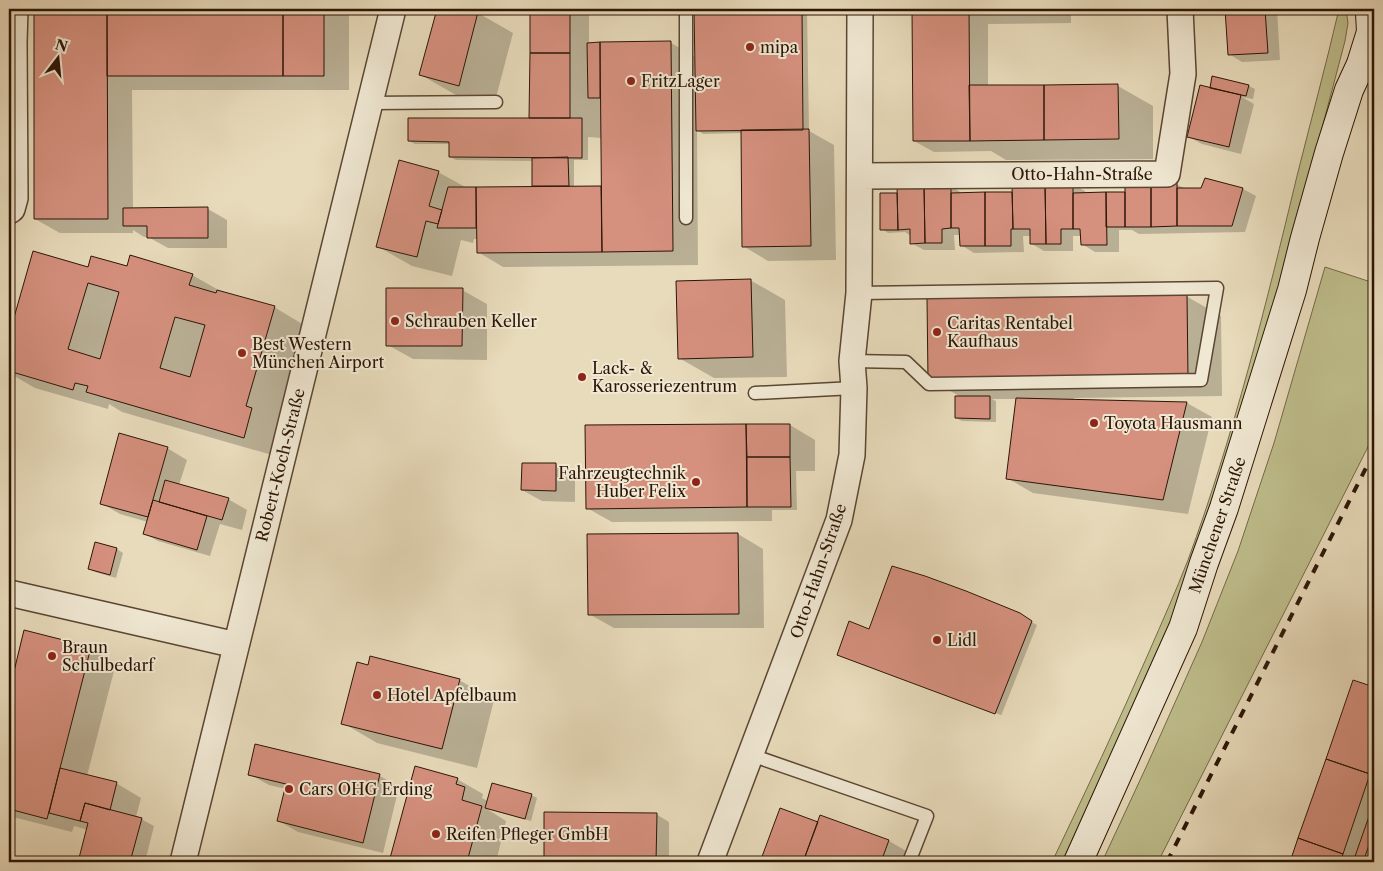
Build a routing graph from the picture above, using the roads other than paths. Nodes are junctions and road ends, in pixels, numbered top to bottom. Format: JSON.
{"nodes":[{"id":1,"x":15,"y":9,"type":"edge"},
{"id":2,"x":393,"y":9,"type":"edge"},
{"id":3,"x":686,"y":9,"type":"edge"},
{"id":4,"x":860,"y":9,"type":"edge"},
{"id":5,"x":1180,"y":9,"type":"edge"},
{"id":6,"x":1371,"y":11,"type":"edge"},
{"id":7,"x":496,"y":102,"type":"dead end"},
{"id":8,"x":370,"y":103,"type":"junction"},
{"id":9,"x":860,"y":176,"type":"junction"},
{"id":10,"x":9,"y":211,"type":"edge"},
{"id":11,"x":686,"y":218,"type":"dead end"},
{"id":12,"x":859,"y":292,"type":"junction"},
{"id":13,"x":852,"y":361,"type":"junction"},
{"id":14,"x":854,"y":388,"type":"junction"},
{"id":15,"x":754,"y":393,"type":"dead end"},
{"id":16,"x":9,"y":593,"type":"edge"},
{"id":17,"x":236,"y":645,"type":"junction"},
{"id":18,"x":751,"y":754,"type":"junction"},
{"id":19,"x":183,"y":862,"type":"edge"},
{"id":20,"x":710,"y":862,"type":"edge"},
{"id":21,"x":910,"y":862,"type":"edge"},
{"id":22,"x":1078,"y":862,"type":"edge"}],
"edges":[{"from":1,"to":10,"type":"street"},
{"from":2,"to":8,"type":"street","name":"Robert-Koch-Straße"},
{"from":3,"to":11,"type":"lane"},
{"from":4,"to":9,"type":"street","name":"Otto-Hahn-Straße"},
{"from":5,"to":9,"type":"street","name":"Otto-Hahn-Straße"},
{"from":6,"to":22,"type":"street","name":"Münchener Straße"},
{"from":7,"to":8,"type":"lane"},
{"from":8,"to":17,"type":"street","name":"Robert-Koch-Straße"},
{"from":9,"to":12,"type":"street","name":"Otto-Hahn-Straße"},
{"from":12,"to":13,"type":"street","name":"Otto-Hahn-Straße"},
{"from":12,"to":13,"type":"lane"},
{"from":13,"to":14,"type":"street","name":"Otto-Hahn-Straße"},
{"from":14,"to":15,"type":"lane"},
{"from":14,"to":18,"type":"street","name":"Otto-Hahn-Straße"},
{"from":16,"to":17,"type":"street"},
{"from":17,"to":19,"type":"street","name":"Robert-Koch-Straße"},
{"from":18,"to":20,"type":"street","name":"Otto-Hahn-Straße"},
{"from":18,"to":21,"type":"lane"}]}
